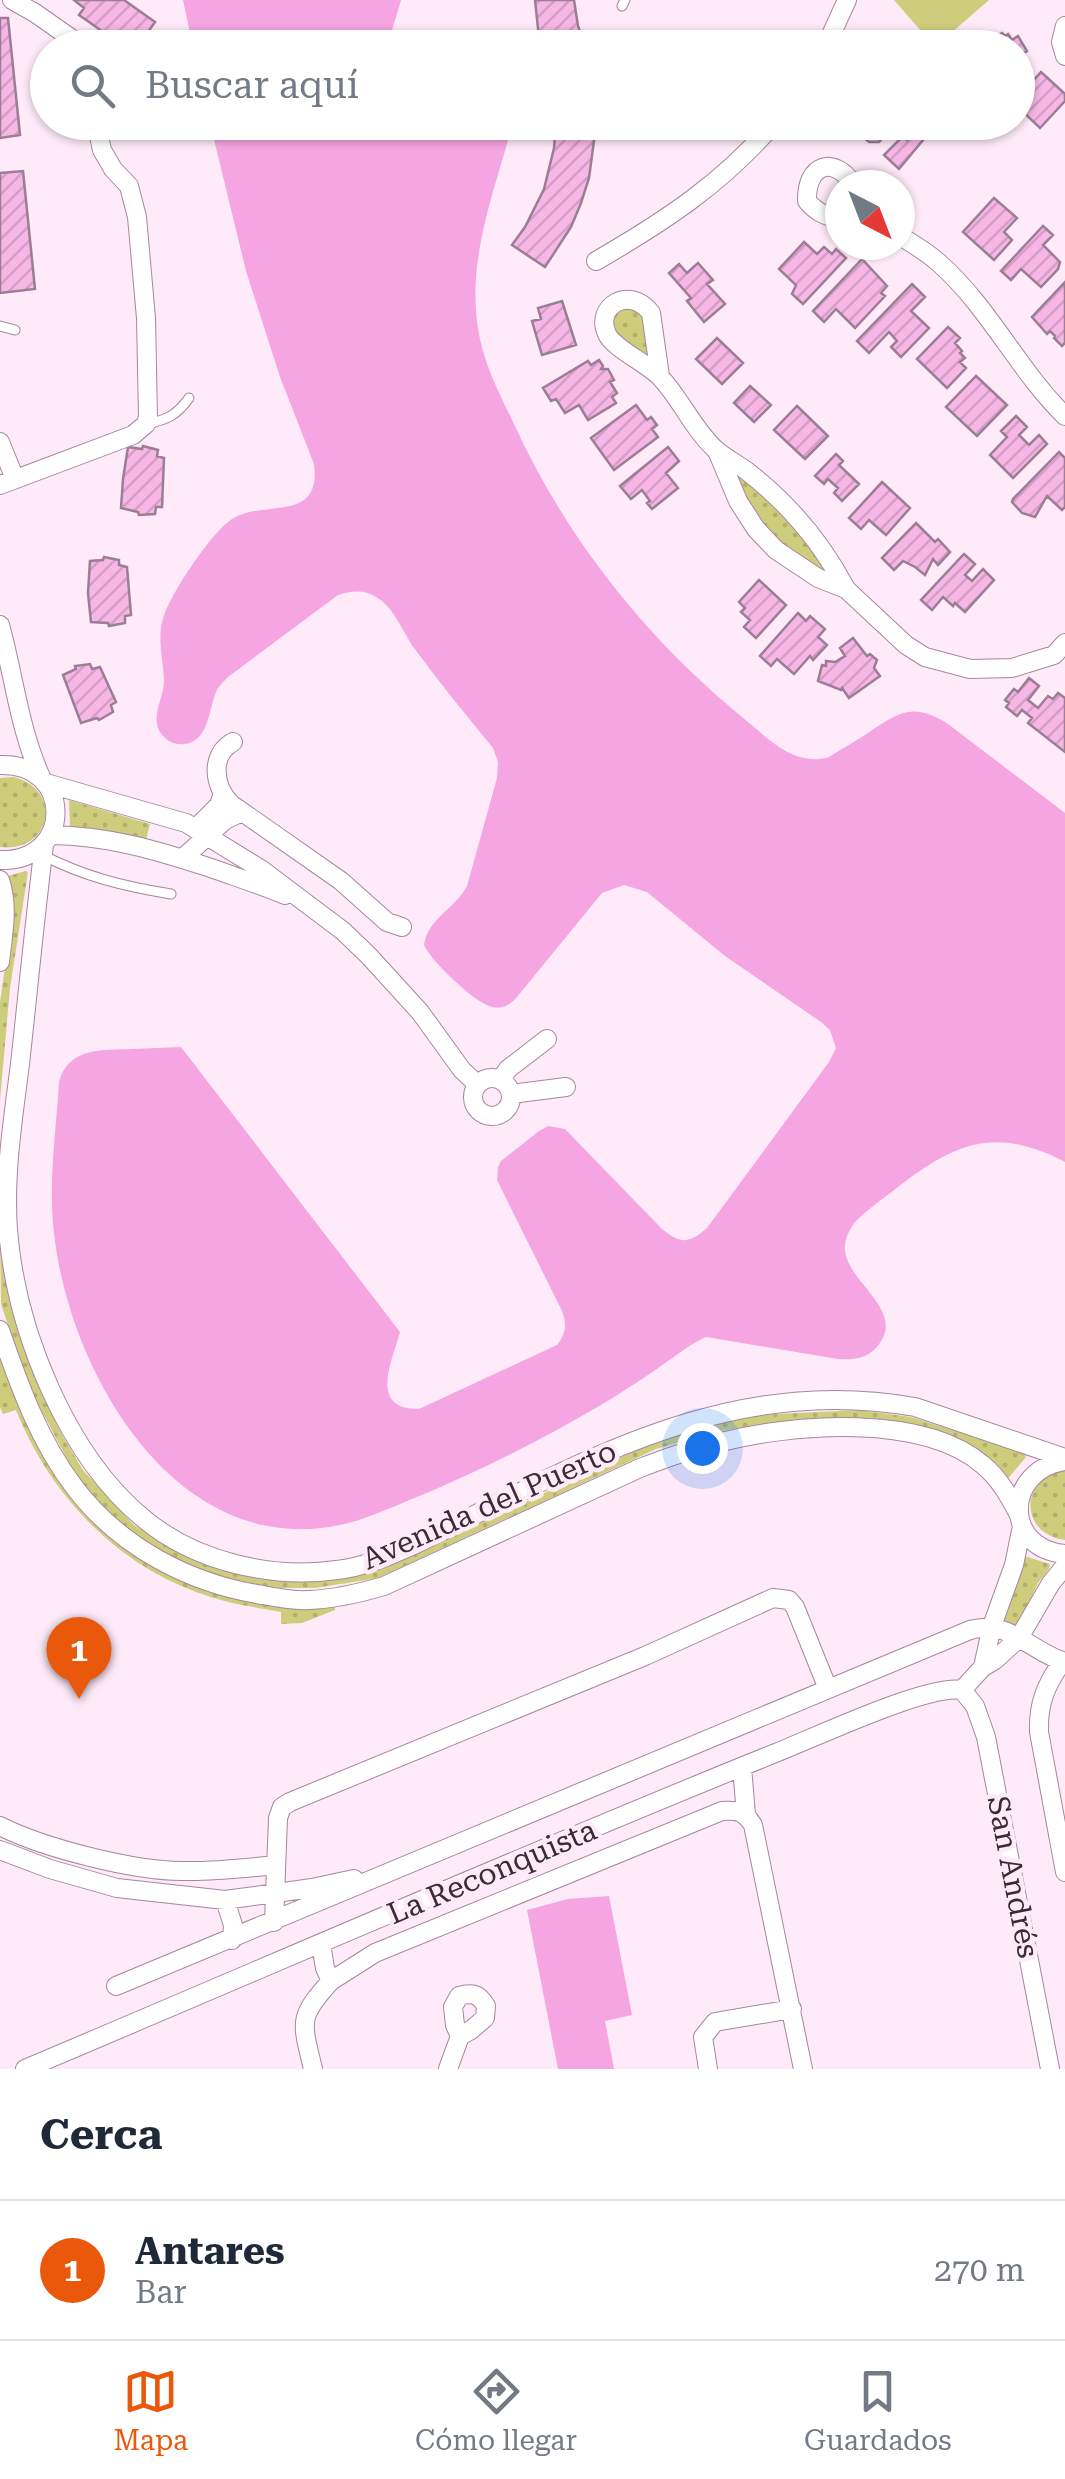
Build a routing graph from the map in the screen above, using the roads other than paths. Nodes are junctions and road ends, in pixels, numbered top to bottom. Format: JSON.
{"nodes":[{"id":1,"x":12,"y":0,"type":"edge"},
{"id":2,"x":847,"y":0,"type":"edge"},
{"id":3,"x":1065,"y":26,"type":"edge"},
{"id":4,"x":59,"y":30,"type":"edge"},
{"id":5,"x":833,"y":30,"type":"edge"},
{"id":6,"x":1065,"y":56,"type":"edge"},
{"id":7,"x":100,"y":140,"type":"edge"},
{"id":8,"x":759,"y":140,"type":"edge"},
{"id":9,"x":840,"y":170,"type":"edge"},
{"id":10,"x":825,"y":216,"type":"edge"},
{"id":11,"x":915,"y":246,"type":"edge"},
{"id":12,"x":596,"y":261,"type":"dead end"},
{"id":13,"x":0,"y":326,"type":"edge"},
{"id":14,"x":15,"y":330,"type":"dead end"},
{"id":15,"x":660,"y":376,"type":"dead end"},
{"id":16,"x":189,"y":398,"type":"dead end"},
{"id":17,"x":1065,"y":416,"type":"edge"},
{"id":18,"x":146,"y":424,"type":"junction"},
{"id":19,"x":0,"y":442,"type":"edge"},
{"id":20,"x":716,"y":451,"type":"junction"},
{"id":21,"x":7,"y":482,"type":"edge"},
{"id":22,"x":846,"y":589,"type":"junction"},
{"id":23,"x":0,"y":626,"type":"edge"},
{"id":24,"x":1062,"y":654,"type":"edge"},
{"id":25,"x":233,"y":742,"type":"dead end"},
{"id":26,"x":0,"y":765,"type":"edge"},
{"id":27,"x":44,"y":780,"type":"junction"},
{"id":28,"x":222,"y":796,"type":"junction"},
{"id":29,"x":242,"y":812,"type":"junction"},
{"id":30,"x":290,"y":822,"type":"dead end"},
{"id":31,"x":269,"y":830,"type":"junction"},
{"id":32,"x":202,"y":832,"type":"junction"},
{"id":33,"x":46,"y":845,"type":"junction"},
{"id":34,"x":183,"y":858,"type":"junction"},
{"id":35,"x":0,"y":860,"type":"edge"},
{"id":36,"x":0,"y":880,"type":"edge"},
{"id":37,"x":170,"y":894,"type":"dead end"},
{"id":38,"x":313,"y":908,"type":"junction"},
{"id":39,"x":402,"y":927,"type":"dead end"},
{"id":40,"x":0,"y":962,"type":"edge"},
{"id":41,"x":547,"y":1039,"type":"dead end"},
{"id":42,"x":477,"y":1084,"type":"junction"},
{"id":43,"x":566,"y":1086,"type":"dead end"},
{"id":44,"x":506,"y":1087,"type":"junction"},
{"id":45,"x":0,"y":1330,"type":"edge"},
{"id":46,"x":1065,"y":1460,"type":"edge"},
{"id":47,"x":1021,"y":1520,"type":"junction"},
{"id":48,"x":1065,"y":1554,"type":"edge"},
{"id":49,"x":1065,"y":1566,"type":"edge"},
{"id":50,"x":992,"y":1626,"type":"junction"},
{"id":51,"x":1019,"y":1638,"type":"junction"},
{"id":52,"x":1063,"y":1662,"type":"edge"},
{"id":53,"x":984,"y":1666,"type":"junction"},
{"id":54,"x":828,"y":1689,"type":"junction"},
{"id":55,"x":962,"y":1690,"type":"junction"},
{"id":56,"x":742,"y":1766,"type":"junction"},
{"id":57,"x":746,"y":1815,"type":"junction"},
{"id":58,"x":0,"y":1826,"type":"edge"},
{"id":59,"x":0,"y":1850,"type":"edge"},
{"id":60,"x":276,"y":1866,"type":"junction"},
{"id":61,"x":398,"y":1869,"type":"junction"},
{"id":62,"x":1065,"y":1872,"type":"edge"},
{"id":63,"x":276,"y":1893,"type":"junction"},
{"id":64,"x":224,"y":1900,"type":"junction"},
{"id":65,"x":274,"y":1922,"type":"junction"},
{"id":66,"x":232,"y":1940,"type":"junction"},
{"id":67,"x":320,"y":1944,"type":"junction"},
{"id":68,"x":331,"y":1981,"type":"junction"},
{"id":69,"x":116,"y":1986,"type":"dead end"},
{"id":70,"x":792,"y":2009,"type":"junction"},
{"id":71,"x":460,"y":2036,"type":"dead end"},
{"id":72,"x":25,"y":2069,"type":"edge"},
{"id":73,"x":313,"y":2069,"type":"edge"},
{"id":74,"x":448,"y":2069,"type":"edge"},
{"id":75,"x":708,"y":2069,"type":"edge"},
{"id":76,"x":803,"y":2069,"type":"edge"},
{"id":77,"x":1050,"y":2069,"type":"edge"}],
"edges":[{"from":1,"to":4,"type":"street"},
{"from":2,"to":5,"type":"street"},
{"from":3,"to":6,"type":"street"},
{"from":7,"to":18,"type":"street"},
{"from":8,"to":12,"type":"street"},
{"from":9,"to":10,"type":"street"},
{"from":11,"to":17,"type":"street"},
{"from":13,"to":14,"type":"lane"},
{"from":15,"to":20,"type":"street"},
{"from":16,"to":18,"type":"lane"},
{"from":18,"to":21,"type":"street"},
{"from":19,"to":21,"type":"street"},
{"from":20,"to":22,"type":"street"},
{"from":20,"to":22,"type":"street"},
{"from":22,"to":24,"type":"street"},
{"from":23,"to":27,"type":"street"},
{"from":25,"to":28,"type":"street"},
{"from":26,"to":27,"type":"street"},
{"from":27,"to":32,"type":"street"},
{"from":27,"to":33,"type":"street","name":"Avenida del Puerto"},
{"from":28,"to":29,"type":"street"},
{"from":28,"to":32,"type":"street"},
{"from":29,"to":31,"type":"street"},
{"from":29,"to":32,"type":"street"},
{"from":30,"to":31,"type":"street"},
{"from":31,"to":39,"type":"street"},
{"from":32,"to":34,"type":"street"},
{"from":32,"to":38,"type":"street"},
{"from":33,"to":34,"type":"street"},
{"from":33,"to":35,"type":"street"},
{"from":33,"to":37,"type":"lane"},
{"from":33,"to":46,"type":"street","name":"Avenida del Puerto"},
{"from":34,"to":38,"type":"street"},
{"from":36,"to":40,"type":"street"},
{"from":38,"to":42,"type":"street"},
{"from":41,"to":44,"type":"street"},
{"from":42,"to":44,"type":"street"},
{"from":42,"to":44,"type":"street"},
{"from":43,"to":44,"type":"street"},
{"from":45,"to":47,"type":"street","name":"Avenida del Puerto"},
{"from":46,"to":47,"type":"street"},
{"from":47,"to":48,"type":"street"},
{"from":47,"to":50,"type":"street"},
{"from":49,"to":51,"type":"street"},
{"from":50,"to":51,"type":"street"},
{"from":50,"to":53,"type":"street"},
{"from":50,"to":54,"type":"street"},
{"from":51,"to":52,"type":"street"},
{"from":51,"to":53,"type":"street"},
{"from":52,"to":62,"type":"street"},
{"from":53,"to":55,"type":"street"},
{"from":54,"to":60,"type":"street"},
{"from":54,"to":61,"type":"street"},
{"from":55,"to":56,"type":"street","name":"La Reconquista"},
{"from":55,"to":77,"type":"street","name":"San Andrés"},
{"from":56,"to":57,"type":"street"},
{"from":56,"to":67,"type":"street","name":"La Reconquista"},
{"from":57,"to":68,"type":"street"},
{"from":57,"to":70,"type":"street"},
{"from":58,"to":60,"type":"street"},
{"from":59,"to":64,"type":"street"},
{"from":60,"to":63,"type":"street"},
{"from":61,"to":63,"type":"street"},
{"from":61,"to":65,"type":"street"},
{"from":63,"to":64,"type":"street"},
{"from":63,"to":65,"type":"street"},
{"from":64,"to":66,"type":"street"},
{"from":65,"to":66,"type":"street"},
{"from":66,"to":69,"type":"street"},
{"from":67,"to":68,"type":"street"},
{"from":67,"to":72,"type":"street","name":"La Reconquista"},
{"from":68,"to":73,"type":"street"},
{"from":70,"to":75,"type":"street"},
{"from":70,"to":76,"type":"street"},
{"from":71,"to":74,"type":"street"}]}
